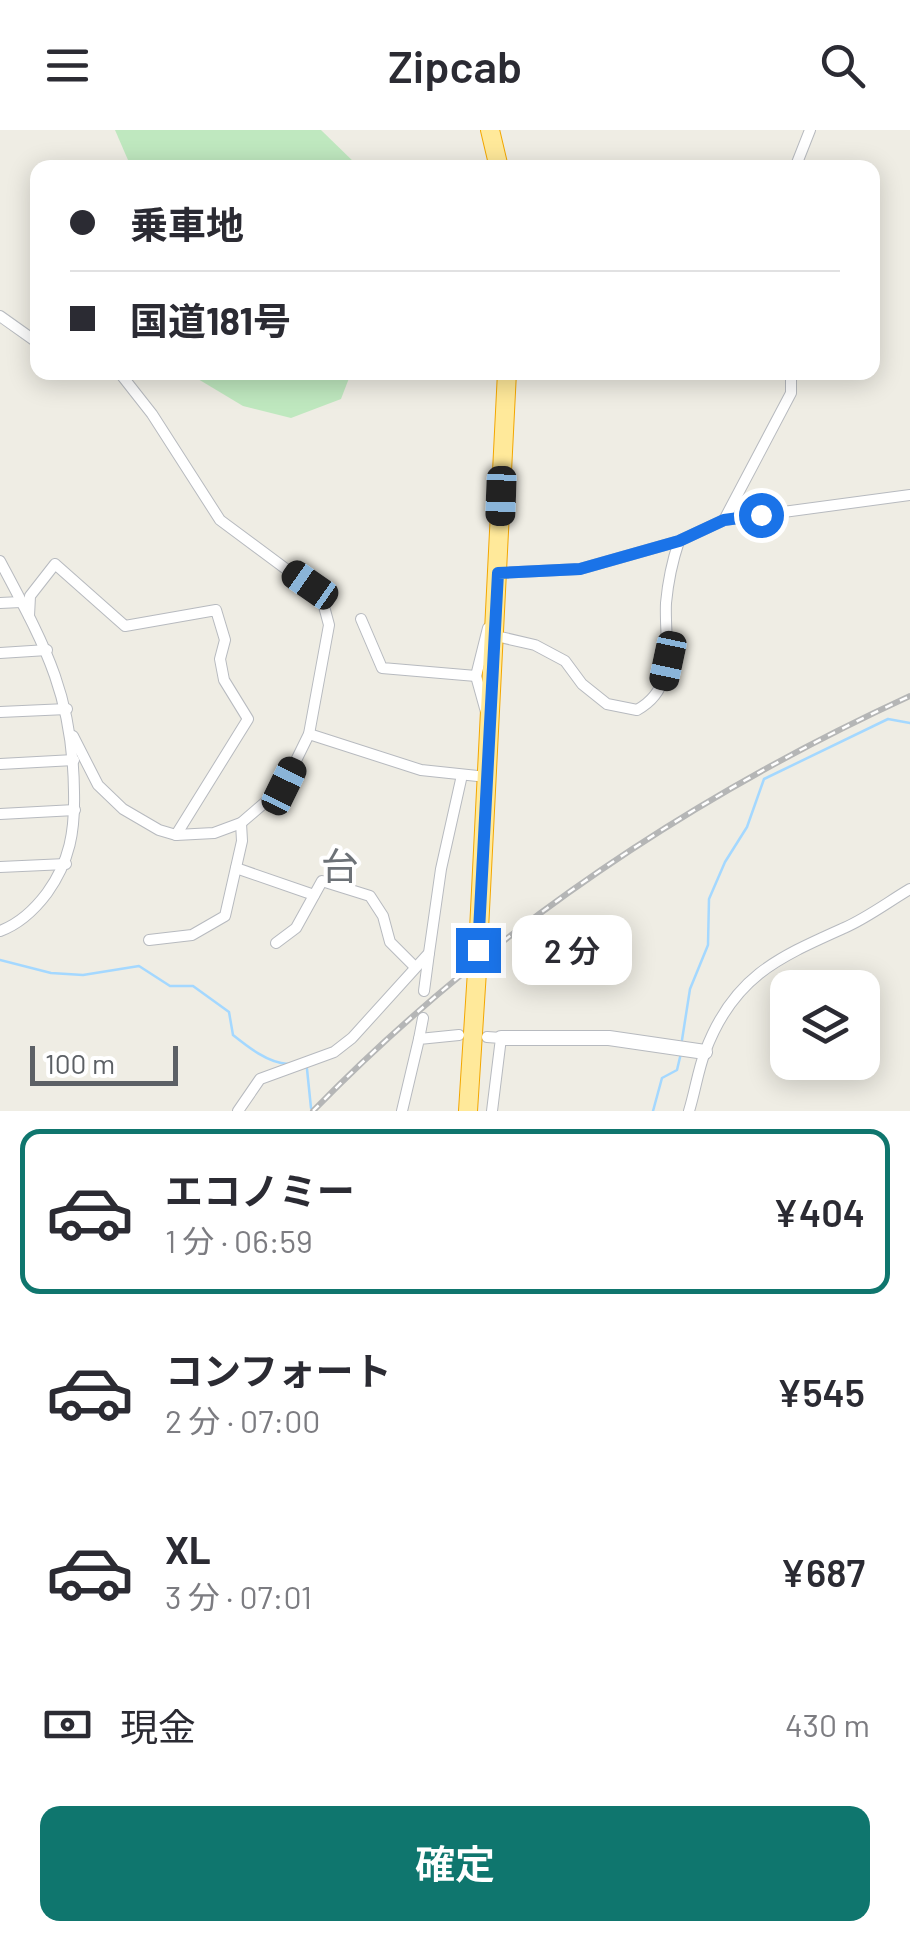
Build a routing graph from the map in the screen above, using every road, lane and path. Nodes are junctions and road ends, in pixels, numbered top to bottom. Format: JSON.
{"nodes":[{"id":1,"x":490,"y":130,"type":"edge"},
{"id":2,"x":810,"y":130,"type":"edge"},
{"id":3,"x":497,"y":160,"type":"edge"},
{"id":4,"x":799,"y":160,"type":"edge"},
{"id":5,"x":0,"y":316,"type":"edge"},
{"id":6,"x":30,"y":337,"type":"edge"},
{"id":7,"x":126,"y":380,"type":"edge"},
{"id":8,"x":507,"y":380,"type":"edge"},
{"id":9,"x":791,"y":380,"type":"edge"},
{"id":10,"x":910,"y":495,"type":"edge"},
{"id":11,"x":724,"y":520,"type":"junction"},
{"id":12,"x":679,"y":541,"type":"junction"},
{"id":13,"x":0,"y":560,"type":"edge"},
{"id":14,"x":498,"y":573,"type":"junction"},
{"id":15,"x":20,"y":602,"type":"junction"},
{"id":16,"x":0,"y":603,"type":"edge"},
{"id":17,"x":29,"y":616,"type":"junction"},
{"id":18,"x":362,"y":619,"type":"dead end"},
{"id":19,"x":496,"y":627,"type":"junction"},
{"id":20,"x":47,"y":650,"type":"junction"},
{"id":21,"x":0,"y":652,"type":"edge"},
{"id":22,"x":476,"y":676,"type":"junction"},
{"id":23,"x":66,"y":709,"type":"junction"},
{"id":24,"x":0,"y":712,"type":"edge"},
{"id":25,"x":491,"y":722,"type":"junction"},
{"id":26,"x":309,"y":734,"type":"junction"},
{"id":27,"x":73,"y":736,"type":"junction"},
{"id":28,"x":74,"y":760,"type":"junction"},
{"id":29,"x":0,"y":764,"type":"edge"},
{"id":30,"x":462,"y":775,"type":"junction"},
{"id":31,"x":488,"y":777,"type":"junction"},
{"id":32,"x":75,"y":810,"type":"junction"},
{"id":33,"x":0,"y":814,"type":"edge"},
{"id":34,"x":241,"y":823,"type":"junction"},
{"id":35,"x":176,"y":835,"type":"junction"},
{"id":36,"x":66,"y":864,"type":"junction"},
{"id":37,"x":0,"y":866,"type":"edge"},
{"id":38,"x":236,"y":868,"type":"junction"},
{"id":39,"x":910,"y":889,"type":"edge"},
{"id":40,"x":314,"y":894,"type":"junction"},
{"id":41,"x":0,"y":931,"type":"edge"},
{"id":42,"x":149,"y":940,"type":"dead end"},
{"id":43,"x":276,"y":942,"type":"dead end"},
{"id":44,"x":429,"y":953,"type":"junction"},
{"id":45,"x":415,"y":967,"type":"junction"},
{"id":46,"x":424,"y":992,"type":"dead end"},
{"id":47,"x":423,"y":1018,"type":"dead end"},
{"id":48,"x":459,"y":1036,"type":"dead end"},
{"id":49,"x":494,"y":1037,"type":"joint"},
{"id":50,"x":419,"y":1039,"type":"junction"},
{"id":51,"x":705,"y":1052,"type":"junction"},
{"id":52,"x":238,"y":1111,"type":"edge"},
{"id":53,"x":402,"y":1111,"type":"edge"},
{"id":54,"x":468,"y":1111,"type":"edge"},
{"id":55,"x":492,"y":1111,"type":"edge"},
{"id":56,"x":689,"y":1111,"type":"edge"}],
"edges":[{"from":1,"to":3,"type":"highway"},
{"from":2,"to":4,"type":"street"},
{"from":5,"to":6,"type":"street"},
{"from":7,"to":26,"type":"street"},
{"from":8,"to":14,"type":"highway"},
{"from":9,"to":11,"type":"street"},
{"from":10,"to":11,"type":"street"},
{"from":11,"to":12,"type":"street"},
{"from":12,"to":14,"type":"street"},
{"from":12,"to":19,"type":"street"},
{"from":13,"to":15,"type":"street"},
{"from":14,"to":19,"type":"highway"},
{"from":15,"to":16,"type":"street"},
{"from":15,"to":17,"type":"street"},
{"from":17,"to":20,"type":"street"},
{"from":17,"to":35,"type":"street"},
{"from":18,"to":22,"type":"street"},
{"from":19,"to":22,"type":"street"},
{"from":19,"to":25,"type":"highway"},
{"from":20,"to":21,"type":"street"},
{"from":20,"to":23,"type":"street"},
{"from":22,"to":25,"type":"street"},
{"from":23,"to":24,"type":"street"},
{"from":23,"to":27,"type":"street"},
{"from":25,"to":31,"type":"highway"},
{"from":26,"to":30,"type":"street"},
{"from":26,"to":34,"type":"street"},
{"from":27,"to":28,"type":"street"},
{"from":27,"to":35,"type":"street"},
{"from":28,"to":29,"type":"street"},
{"from":28,"to":32,"type":"street"},
{"from":30,"to":31,"type":"street"},
{"from":30,"to":44,"type":"street"},
{"from":31,"to":54,"type":"highway","bridge":true},
{"from":32,"to":33,"type":"street"},
{"from":32,"to":36,"type":"street"},
{"from":34,"to":35,"type":"street"},
{"from":34,"to":38,"type":"street"},
{"from":36,"to":37,"type":"street"},
{"from":36,"to":41,"type":"street"},
{"from":38,"to":40,"type":"street"},
{"from":38,"to":42,"type":"street"},
{"from":39,"to":51,"type":"street"},
{"from":40,"to":43,"type":"street"},
{"from":40,"to":45,"type":"street"},
{"from":44,"to":45,"type":"street"},
{"from":44,"to":46,"type":"street"},
{"from":45,"to":52,"type":"street"},
{"from":47,"to":50,"type":"street"},
{"from":48,"to":50,"type":"street"},
{"from":49,"to":51,"type":"street"},
{"from":49,"to":55,"type":"street"},
{"from":50,"to":53,"type":"street"},
{"from":51,"to":56,"type":"street"}]}
